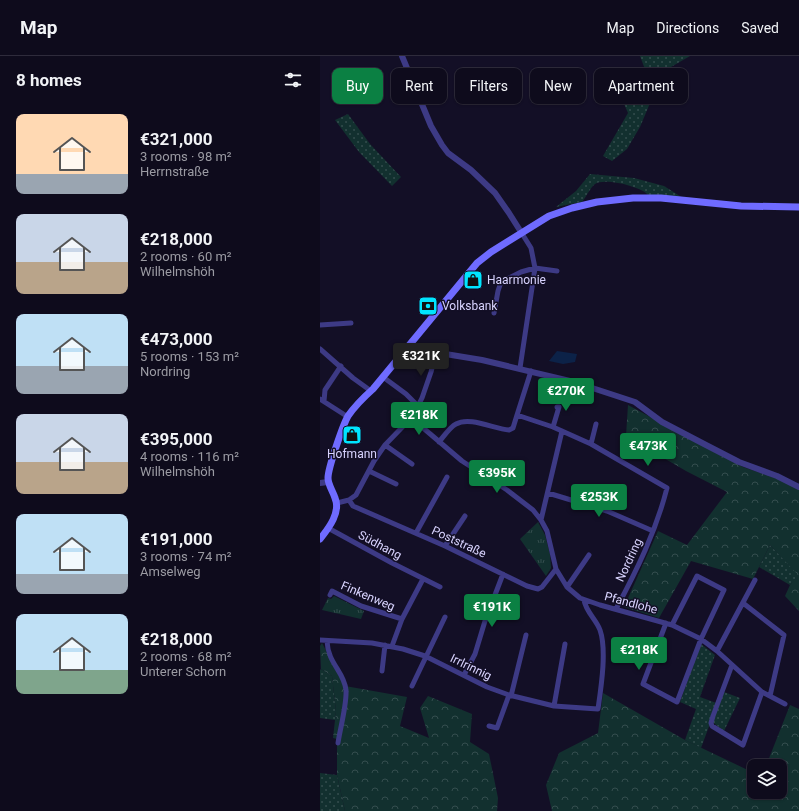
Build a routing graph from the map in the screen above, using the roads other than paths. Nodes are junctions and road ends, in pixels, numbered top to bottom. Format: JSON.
{"nodes":[{"id":1,"x":402,"y":56,"type":"edge"},
{"id":2,"x":799,"y":207,"type":"edge"},
{"id":3,"x":519,"y":234,"type":"junction"},
{"id":4,"x":535,"y":268,"type":"junction"},
{"id":5,"x":557,"y":271,"type":"dead end"},
{"id":6,"x":494,"y":313,"type":"dead end"},
{"id":7,"x":351,"y":324,"type":"dead end"},
{"id":8,"x":320,"y":325,"type":"edge"},
{"id":9,"x":410,"y":344,"type":"junction"},
{"id":10,"x":320,"y":349,"type":"edge"},
{"id":11,"x":436,"y":352,"type":"junction"},
{"id":12,"x":341,"y":366,"type":"junction"},
{"id":13,"x":520,"y":368,"type":"junction"},
{"id":14,"x":531,"y":371,"type":"junction"},
{"id":15,"x":383,"y":377,"type":"junction"},
{"id":16,"x":371,"y":391,"type":"junction"},
{"id":17,"x":322,"y":400,"type":"edge"},
{"id":18,"x":418,"y":406,"type":"junction"},
{"id":19,"x":557,"y":407,"type":"dead end"},
{"id":20,"x":413,"y":416,"type":"junction"},
{"id":21,"x":517,"y":416,"type":"junction"},
{"id":22,"x":348,"y":417,"type":"junction"},
{"id":23,"x":596,"y":424,"type":"dead end"},
{"id":24,"x":553,"y":427,"type":"junction"},
{"id":25,"x":562,"y":431,"type":"junction"},
{"id":26,"x":439,"y":442,"type":"junction"},
{"id":27,"x":591,"y":444,"type":"junction"},
{"id":28,"x":385,"y":446,"type":"junction"},
{"id":29,"x":412,"y":464,"type":"dead end"},
{"id":30,"x":368,"y":471,"type":"junction"},
{"id":31,"x":447,"y":477,"type":"dead end"},
{"id":32,"x":328,"y":482,"type":"junction"},
{"id":33,"x":320,"y":483,"type":"edge"},
{"id":34,"x":396,"y":484,"type":"dead end"},
{"id":35,"x":799,"y":487,"type":"edge"},
{"id":36,"x":548,"y":493,"type":"junction"},
{"id":37,"x":349,"y":500,"type":"junction"},
{"id":38,"x":337,"y":503,"type":"junction"},
{"id":39,"x":465,"y":516,"type":"dead end"},
{"id":40,"x":541,"y":520,"type":"junction"},
{"id":41,"x":328,"y":528,"type":"junction"},
{"id":42,"x":653,"y":531,"type":"junction"},
{"id":43,"x":416,"y":533,"type":"junction"},
{"id":44,"x":320,"y":539,"type":"edge"},
{"id":45,"x":446,"y":546,"type":"junction"},
{"id":46,"x":589,"y":555,"type":"dead end"},
{"id":47,"x":556,"y":569,"type":"junction"},
{"id":48,"x":503,"y":574,"type":"junction"},
{"id":49,"x":423,"y":578,"type":"junction"},
{"id":50,"x":755,"y":580,"type":"dead end"},
{"id":51,"x":440,"y":587,"type":"dead end"},
{"id":52,"x":568,"y":587,"type":"junction"},
{"id":53,"x":330,"y":594,"type":"dead end"},
{"id":54,"x":584,"y":600,"type":"junction"},
{"id":55,"x":743,"y":603,"type":"junction"},
{"id":56,"x":616,"y":609,"type":"junction"},
{"id":57,"x":445,"y":617,"type":"dead end"},
{"id":58,"x":402,"y":620,"type":"junction"},
{"id":59,"x":666,"y":622,"type":"junction"},
{"id":60,"x":672,"y":624,"type":"junction"},
{"id":61,"x":526,"y":635,"type":"dead end"},
{"id":62,"x":701,"y":639,"type":"junction"},
{"id":63,"x":320,"y":640,"type":"edge"},
{"id":64,"x":327,"y":641,"type":"junction"},
{"id":65,"x":565,"y":644,"type":"dead end"},
{"id":66,"x":385,"y":645,"type":"junction"},
{"id":67,"x":392,"y":646,"type":"junction"},
{"id":68,"x":718,"y":651,"type":"junction"},
{"id":69,"x":425,"y":656,"type":"junction"},
{"id":70,"x":732,"y":665,"type":"junction"},
{"id":71,"x":382,"y":671,"type":"dead end"},
{"id":72,"x":464,"y":675,"type":"junction"},
{"id":73,"x":412,"y":686,"type":"dead end"},
{"id":74,"x":762,"y":692,"type":"junction"},
{"id":75,"x":510,"y":695,"type":"junction"},
{"id":76,"x":770,"y":696,"type":"junction"},
{"id":77,"x":785,"y":704,"type":"dead end"},
{"id":78,"x":554,"y":706,"type":"junction"},
{"id":79,"x":490,"y":726,"type":"dead end"},
{"id":80,"x":338,"y":743,"type":"dead end"}],
"edges":[{"from":1,"to":3,"type":"street"},
{"from":2,"to":3,"type":"main road"},
{"from":3,"to":4,"type":"street"},
{"from":3,"to":9,"type":"main road"},
{"from":4,"to":5,"type":"street"},
{"from":4,"to":6,"type":"street"},
{"from":4,"to":13,"type":"street"},
{"from":7,"to":8,"type":"street"},
{"from":9,"to":11,"type":"street"},
{"from":9,"to":15,"type":"main road"},
{"from":10,"to":12,"type":"street"},
{"from":11,"to":13,"type":"street"},
{"from":11,"to":18,"type":"street"},
{"from":12,"to":16,"type":"street"},
{"from":12,"to":17,"type":"street"},
{"from":13,"to":14,"type":"street"},
{"from":14,"to":21,"type":"street"},
{"from":14,"to":35,"type":"street"},
{"from":15,"to":16,"type":"main road"},
{"from":15,"to":18,"type":"street"},
{"from":16,"to":22,"type":"main road"},
{"from":17,"to":22,"type":"street"},
{"from":18,"to":20,"type":"street"},
{"from":19,"to":24,"type":"street"},
{"from":20,"to":26,"type":"street"},
{"from":20,"to":28,"type":"street"},
{"from":21,"to":24,"type":"street","name":"Nordring"},
{"from":21,"to":26,"type":"street"},
{"from":22,"to":32,"type":"main road"},
{"from":23,"to":27,"type":"street"},
{"from":24,"to":25,"type":"street","name":"Nordring"},
{"from":25,"to":27,"type":"street","name":"Nordring"},
{"from":25,"to":36,"type":"street"},
{"from":26,"to":40,"type":"street"},
{"from":27,"to":42,"type":"street","name":"Nordring"},
{"from":28,"to":29,"type":"street"},
{"from":28,"to":30,"type":"street"},
{"from":30,"to":34,"type":"street"},
{"from":30,"to":37,"type":"street"},
{"from":31,"to":43,"type":"street"},
{"from":32,"to":33,"type":"street"},
{"from":32,"to":38,"type":"main road"},
{"from":36,"to":40,"type":"street"},
{"from":36,"to":42,"type":"street"},
{"from":37,"to":38,"type":"street"},
{"from":37,"to":43,"type":"street","name":"Poststraße"},
{"from":38,"to":41,"type":"main road"},
{"from":39,"to":45,"type":"street"},
{"from":40,"to":47,"type":"street"},
{"from":41,"to":44,"type":"main road"},
{"from":41,"to":49,"type":"street","name":"Südhang"},
{"from":42,"to":56,"type":"street","name":"Nordring"},
{"from":43,"to":45,"type":"street","name":"Poststraße"},
{"from":45,"to":48,"type":"street","name":"Poststraße"},
{"from":46,"to":52,"type":"street"},
{"from":47,"to":48,"type":"street","name":"Poststraße"},
{"from":47,"to":52,"type":"street"},
{"from":48,"to":72,"type":"street"},
{"from":49,"to":51,"type":"street","name":"Südhang"},
{"from":49,"to":58,"type":"street"},
{"from":50,"to":55,"type":"street"},
{"from":52,"to":54,"type":"street"},
{"from":53,"to":58,"type":"street","name":"Finkenweg"},
{"from":54,"to":56,"type":"street","name":"Pfandlohe"},
{"from":54,"to":78,"type":"street","name":"Irrlrinnig"},
{"from":55,"to":68,"type":"street"},
{"from":55,"to":76,"type":"street"},
{"from":56,"to":59,"type":"street","name":"Pfandlohe"},
{"from":57,"to":69,"type":"street"},
{"from":58,"to":67,"type":"street"},
{"from":59,"to":60,"type":"street","name":"Pfandlohe"},
{"from":59,"to":62,"type":"street"},
{"from":60,"to":62,"type":"street","name":"Pfandlohe"},
{"from":60,"to":62,"type":"street"},
{"from":61,"to":75,"type":"street"},
{"from":62,"to":68,"type":"street","name":"Pfandlohe"},
{"from":63,"to":64,"type":"street","name":"Irrlrinnig"},
{"from":64,"to":66,"type":"street","name":"Irrlrinnig"},
{"from":64,"to":80,"type":"street"},
{"from":65,"to":78,"type":"street"},
{"from":66,"to":67,"type":"street","name":"Irrlrinnig"},
{"from":66,"to":71,"type":"street"},
{"from":67,"to":69,"type":"street","name":"Irrlrinnig"},
{"from":68,"to":70,"type":"street","name":"Pfandlohe"},
{"from":69,"to":72,"type":"street","name":"Irrlrinnig"},
{"from":69,"to":73,"type":"street"},
{"from":70,"to":74,"type":"street","name":"Pfandlohe"},
{"from":70,"to":74,"type":"street"},
{"from":72,"to":75,"type":"street","name":"Irrlrinnig"},
{"from":74,"to":76,"type":"street","name":"Pfandlohe"},
{"from":75,"to":78,"type":"street","name":"Irrlrinnig"},
{"from":75,"to":79,"type":"street"},
{"from":76,"to":77,"type":"street","name":"Pfandlohe"}]}
